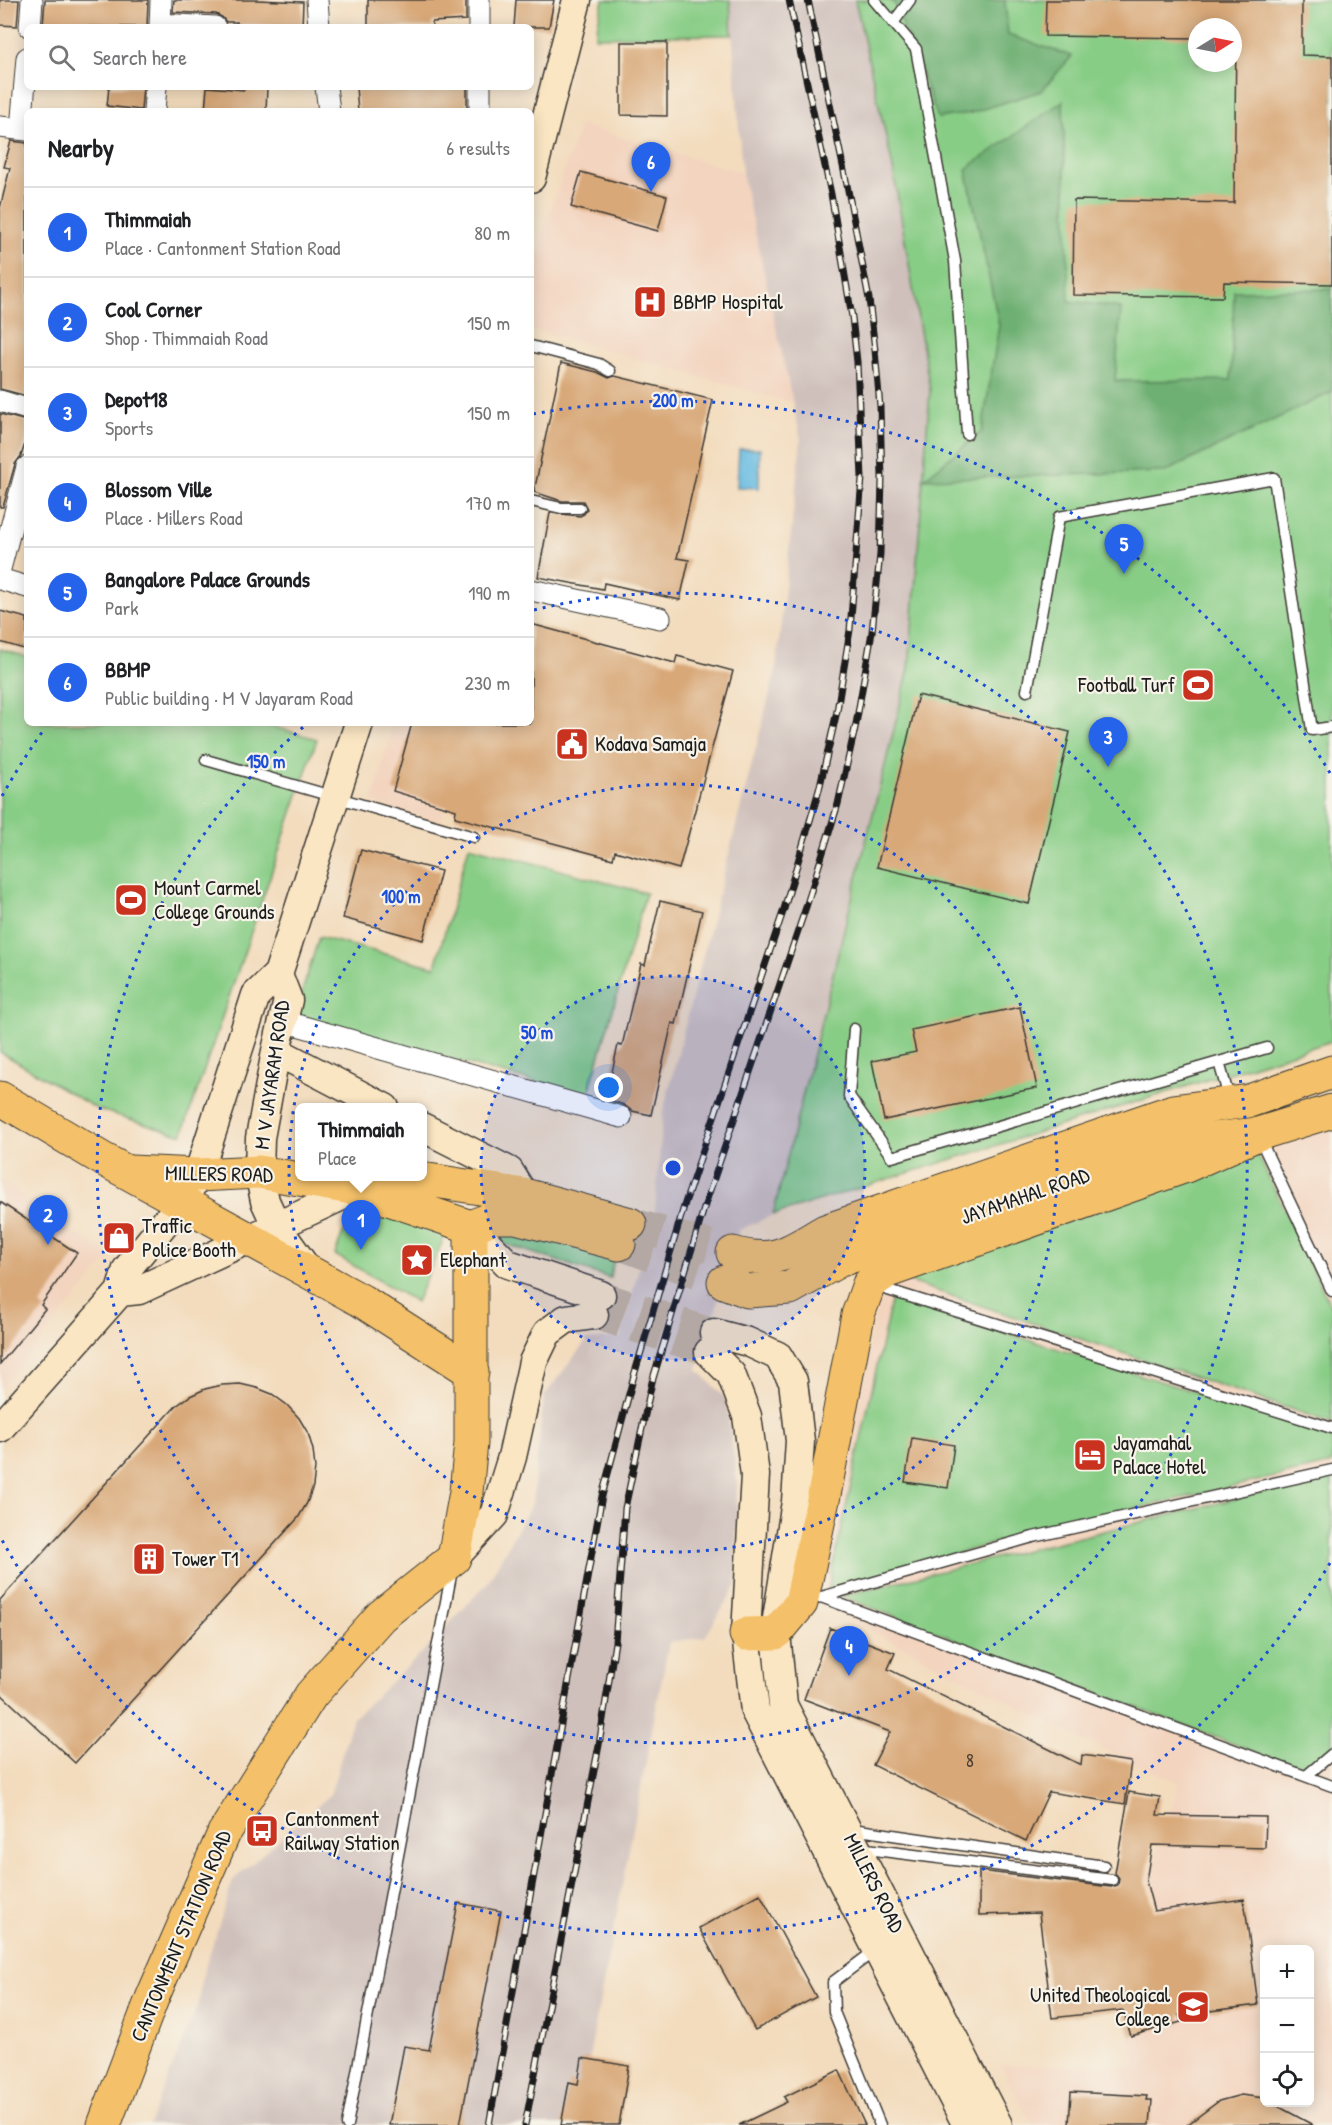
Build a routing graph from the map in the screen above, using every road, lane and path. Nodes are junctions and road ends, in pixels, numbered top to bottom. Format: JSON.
{"nodes":[{"id":1,"x":32,"y":0,"type":"edge"},
{"id":2,"x":161,"y":0,"type":"edge"},
{"id":3,"x":317,"y":0,"type":"edge"},
{"id":4,"x":479,"y":0,"type":"edge"},
{"id":5,"x":577,"y":0,"type":"edge"},
{"id":6,"x":874,"y":0,"type":"edge"},
{"id":7,"x":910,"y":0,"type":"edge"},
{"id":8,"x":893,"y":23,"type":"junction"},
{"id":9,"x":30,"y":24,"type":"edge"},
{"id":10,"x":160,"y":24,"type":"edge"},
{"id":11,"x":319,"y":24,"type":"edge"},
{"id":12,"x":479,"y":24,"type":"edge"},
{"id":13,"x":24,"y":71,"type":"edge"},
{"id":14,"x":156,"y":90,"type":"edge"},
{"id":15,"x":326,"y":90,"type":"edge"},
{"id":16,"x":480,"y":90,"type":"edge"},
{"id":17,"x":154,"y":108,"type":"edge"},
{"id":18,"x":329,"y":108,"type":"edge"},
{"id":19,"x":480,"y":108,"type":"edge"},
{"id":20,"x":10,"y":129,"type":"edge"},
{"id":21,"x":534,"y":165,"type":"edge"},
{"id":22,"x":534,"y":347,"type":"edge"},
{"id":23,"x":610,"y":371,"type":"dead end"},
{"id":24,"x":0,"y":401,"type":"edge"},
{"id":25,"x":24,"y":408,"type":"edge"},
{"id":26,"x":967,"y":434,"type":"dead end"},
{"id":27,"x":24,"y":478,"type":"edge"},
{"id":28,"x":534,"y":502,"type":"edge"},
{"id":29,"x":580,"y":508,"type":"dead end"},
{"id":30,"x":0,"y":569,"type":"edge"},
{"id":31,"x":0,"y":579,"type":"edge"},
{"id":32,"x":24,"y":586,"type":"edge"},
{"id":33,"x":534,"y":591,"type":"edge"},
{"id":34,"x":660,"y":618,"type":"dead end"},
{"id":35,"x":1028,"y":691,"type":"dead end"},
{"id":36,"x":358,"y":726,"type":"edge"},
{"id":37,"x":1332,"y":727,"type":"edge"},
{"id":38,"x":206,"y":760,"type":"dead end"},
{"id":39,"x":334,"y":797,"type":"junction"},
{"id":40,"x":474,"y":837,"type":"dead end"},
{"id":41,"x":278,"y":974,"type":"junction"},
{"id":42,"x":283,"y":1021,"type":"junction"},
{"id":43,"x":854,"y":1029,"type":"dead end"},
{"id":44,"x":1267,"y":1048,"type":"dead end"},
{"id":45,"x":276,"y":1051,"type":"junction"},
{"id":46,"x":1219,"y":1062,"type":"junction"},
{"id":47,"x":1332,"y":1072,"type":"edge"},
{"id":48,"x":1226,"y":1087,"type":"dead end"},
{"id":49,"x":0,"y":1098,"type":"edge"},
{"id":50,"x":377,"y":1103,"type":"edge"},
{"id":51,"x":1332,"y":1111,"type":"edge"},
{"id":52,"x":621,"y":1118,"type":"dead end"},
{"id":53,"x":427,"y":1128,"type":"edge"},
{"id":54,"x":1258,"y":1134,"type":"junction"},
{"id":55,"x":127,"y":1171,"type":"junction"},
{"id":56,"x":260,"y":1172,"type":"junction"},
{"id":57,"x":198,"y":1175,"type":"junction"},
{"id":58,"x":295,"y":1178,"type":"edge"},
{"id":59,"x":427,"y":1180,"type":"edge"},
{"id":60,"x":311,"y":1181,"type":"edge"},
{"id":61,"x":409,"y":1181,"type":"edge"},
{"id":62,"x":357,"y":1189,"type":"junction"},
{"id":63,"x":524,"y":1195,"type":"junction"},
{"id":64,"x":182,"y":1203,"type":"junction"},
{"id":65,"x":471,"y":1227,"type":"junction"},
{"id":66,"x":263,"y":1234,"type":"junction"},
{"id":67,"x":869,"y":1284,"type":"junction"},
{"id":68,"x":1332,"y":1291,"type":"edge"},
{"id":69,"x":120,"y":1292,"type":"junction"},
{"id":70,"x":472,"y":1372,"type":"junction"},
{"id":71,"x":0,"y":1428,"type":"edge"},
{"id":72,"x":1332,"y":1428,"type":"edge"},
{"id":73,"x":1332,"y":1470,"type":"edge"},
{"id":74,"x":454,"y":1558,"type":"junction"},
{"id":75,"x":811,"y":1600,"type":"junction"},
{"id":76,"x":761,"y":1634,"type":"junction"},
{"id":77,"x":1332,"y":1754,"type":"edge"},
{"id":78,"x":1306,"y":1776,"type":"junction"},
{"id":79,"x":1332,"y":1786,"type":"edge"},
{"id":80,"x":851,"y":1838,"type":"junction"},
{"id":81,"x":1104,"y":1866,"type":"dead end"},
{"id":82,"x":1112,"y":1880,"type":"dead end"},
{"id":83,"x":889,"y":1942,"type":"junction"},
{"id":84,"x":104,"y":2125,"type":"edge"},
{"id":85,"x":347,"y":2125,"type":"edge"},
{"id":86,"x":880,"y":2125,"type":"edge"},
{"id":87,"x":967,"y":2125,"type":"edge"},
{"id":88,"x":998,"y":2125,"type":"edge"}],
"edges":[{"from":1,"to":9,"type":"street"},
{"from":2,"to":10,"type":"street"},
{"from":3,"to":11,"type":"street"},
{"from":4,"to":12,"type":"street"},
{"from":5,"to":21,"type":"street"},
{"from":6,"to":8,"type":"lane"},
{"from":7,"to":8,"type":"lane"},
{"from":8,"to":26,"type":"lane"},
{"from":13,"to":20,"type":"street"},
{"from":14,"to":17,"type":"street"},
{"from":15,"to":18,"type":"street"},
{"from":16,"to":19,"type":"street"},
{"from":22,"to":23,"type":"lane"},
{"from":24,"to":25,"type":"street"},
{"from":27,"to":30,"type":"street"},
{"from":28,"to":29,"type":"lane"},
{"from":31,"to":32,"type":"street"},
{"from":33,"to":34,"type":"street"},
{"from":35,"to":37,"type":"lane"},
{"from":36,"to":39,"type":"street","name":"M V JAYARAM ROAD"},
{"from":38,"to":39,"type":"lane"},
{"from":39,"to":40,"type":"lane"},
{"from":39,"to":41,"type":"street","name":"M V JAYARAM ROAD"},
{"from":41,"to":42,"type":"street","name":"M V JAYARAM ROAD"},
{"from":41,"to":57,"type":"street","name":"M V JAYARAM ROAD"},
{"from":42,"to":45,"type":"street","name":"M V JAYARAM ROAD"},
{"from":42,"to":52,"type":"street"},
{"from":43,"to":46,"type":"lane"},
{"from":44,"to":46,"type":"lane"},
{"from":45,"to":50,"type":"street"},
{"from":45,"to":56,"type":"street","name":"M V JAYARAM ROAD"},
{"from":46,"to":48,"type":"lane"},
{"from":47,"to":54,"type":"main road","name":"JAYAMAHAL ROAD"},
{"from":49,"to":55,"type":"main road","name":"MILLERS ROAD"},
{"from":51,"to":54,"type":"main road","name":"JAYAMAHAL ROAD"},
{"from":53,"to":63,"type":"street"},
{"from":54,"to":67,"type":"main road"},
{"from":54,"to":68,"type":"lane"},
{"from":55,"to":57,"type":"main road","name":"MILLERS ROAD"},
{"from":55,"to":64,"type":"main road","name":"MILLERS ROAD"},
{"from":56,"to":57,"type":"main road","name":"MILLERS ROAD"},
{"from":56,"to":58,"type":"main road","name":"MILLERS ROAD"},
{"from":56,"to":66,"type":"street","name":"M V JAYARAM ROAD"},
{"from":57,"to":64,"type":"street","name":"M V JAYARAM ROAD"},
{"from":59,"to":63,"type":"main road","name":"MILLERS ROAD"},
{"from":60,"to":62,"type":"main road","name":"MILLERS ROAD"},
{"from":61,"to":62,"type":"main road","name":"MILLERS ROAD"},
{"from":62,"to":65,"type":"main road"},
{"from":62,"to":66,"type":"street"},
{"from":63,"to":65,"type":"main road","name":"MILLERS ROAD"},
{"from":64,"to":66,"type":"main road"},
{"from":64,"to":69,"type":"street","name":"M V JAYARAM ROAD"},
{"from":65,"to":70,"type":"main road"},
{"from":65,"to":74,"type":"street"},
{"from":66,"to":69,"type":"street"},
{"from":66,"to":70,"type":"main road"},
{"from":67,"to":72,"type":"lane"},
{"from":67,"to":75,"type":"main road"},
{"from":69,"to":71,"type":"street"},
{"from":70,"to":74,"type":"main road"},
{"from":73,"to":75,"type":"lane"},
{"from":74,"to":84,"type":"main road","name":"CANTONMENT STATION ROAD"},
{"from":74,"to":85,"type":"lane"},
{"from":75,"to":76,"type":"main road"},
{"from":75,"to":78,"type":"lane"},
{"from":76,"to":76,"type":"street"},
{"from":76,"to":80,"type":"street","name":"MILLERS ROAD"},
{"from":76,"to":83,"type":"street","name":"MILLERS ROAD"},
{"from":77,"to":78,"type":"lane"},
{"from":78,"to":79,"type":"lane"},
{"from":80,"to":81,"type":"lane"},
{"from":80,"to":82,"type":"lane"},
{"from":80,"to":83,"type":"street","name":"MILLERS ROAD"},
{"from":83,"to":86,"type":"lane"},
{"from":83,"to":87,"type":"street","name":"MILLERS ROAD"},
{"from":83,"to":88,"type":"street","name":"MILLERS ROAD"}]}
